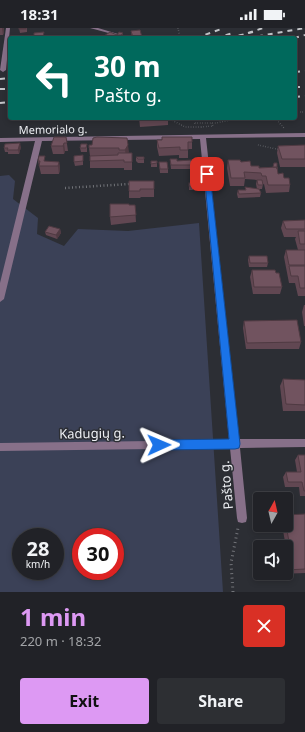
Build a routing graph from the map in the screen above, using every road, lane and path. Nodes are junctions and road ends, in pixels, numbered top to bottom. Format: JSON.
{"nodes":[{"id":1,"x":8,"y":28,"type":"edge"},
{"id":2,"x":92,"y":28,"type":"edge"},
{"id":3,"x":116,"y":34,"type":"edge"},
{"id":4,"x":3,"y":70,"type":"dead end"},
{"id":5,"x":172,"y":120,"type":"edge"},
{"id":6,"x":194,"y":120,"type":"edge"},
{"id":7,"x":229,"y":120,"type":"edge"},
{"id":8,"x":277,"y":120,"type":"edge"},
{"id":9,"x":212,"y":123,"type":"junction"},
{"id":10,"x":213,"y":126,"type":"dead end"},
{"id":11,"x":201,"y":127,"type":"dead end"},
{"id":12,"x":285,"y":129,"type":"dead end"},
{"id":13,"x":305,"y":135,"type":"edge"},
{"id":14,"x":203,"y":136,"type":"junction"},
{"id":15,"x":39,"y":139,"type":"junction"},
{"id":16,"x":0,"y":140,"type":"edge"},
{"id":17,"x":276,"y":150,"type":"dead end"},
{"id":18,"x":284,"y":150,"type":"edge"},
{"id":19,"x":129,"y":184,"type":"edge"},
{"id":20,"x":65,"y":188,"type":"dead end"},
{"id":21,"x":0,"y":299,"type":"edge"},
{"id":22,"x":305,"y":443,"type":"edge"},
{"id":23,"x":235,"y":444,"type":"junction"},
{"id":24,"x":0,"y":447,"type":"edge"},
{"id":25,"x":242,"y":518,"type":"joint"},
{"id":26,"x":233,"y":592,"type":"edge"}],
"edges":[{"from":1,"to":4,"type":"street"},
{"from":2,"to":3,"type":"street"},
{"from":5,"to":11,"type":"path"},
{"from":6,"to":9,"type":"path"},
{"from":7,"to":9,"type":"path"},
{"from":8,"to":12,"type":"path"},
{"from":9,"to":10,"type":"path"},
{"from":13,"to":14,"type":"street","name":"Memorialo g."},
{"from":14,"to":15,"type":"street","name":"Memorialo g."},
{"from":14,"to":23,"type":"street","name":"Pašto g."},
{"from":15,"to":16,"type":"street","name":"Memorialo g."},
{"from":15,"to":21,"type":"street"},
{"from":17,"to":18,"type":"path"},
{"from":19,"to":20,"type":"path"},
{"from":22,"to":23,"type":"street","name":"Kadugių g."},
{"from":23,"to":24,"type":"street","name":"Kadugių g."},
{"from":23,"to":25,"type":"street","name":"Pašto g."},
{"from":25,"to":26,"type":"path","name":"Pašto g."}]}
